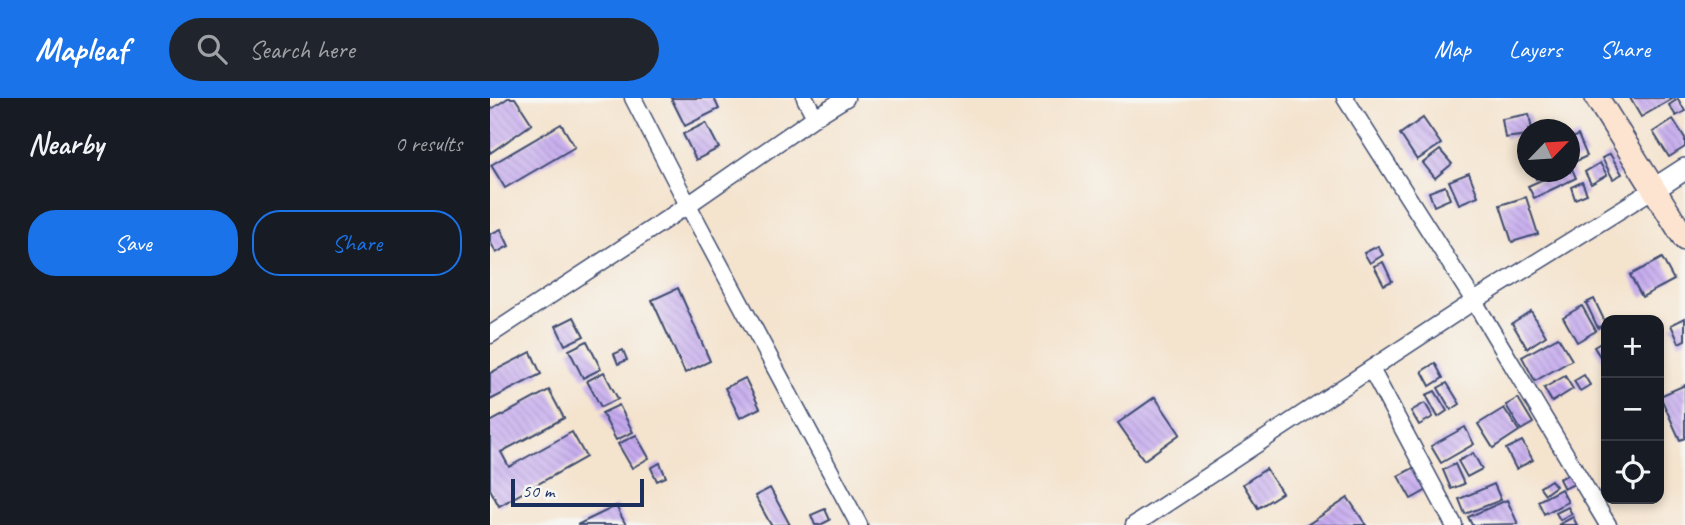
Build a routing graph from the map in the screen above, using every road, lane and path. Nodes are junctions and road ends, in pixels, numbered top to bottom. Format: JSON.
{"nodes":[{"id":1,"x":633,"y":98,"type":"edge"},
{"id":2,"x":805,"y":98,"type":"edge"},
{"id":3,"x":846,"y":98,"type":"edge"},
{"id":4,"x":1345,"y":98,"type":"edge"},
{"id":5,"x":1597,"y":98,"type":"edge"},
{"id":6,"x":815,"y":117,"type":"junction"},
{"id":7,"x":1685,"y":169,"type":"edge"},
{"id":8,"x":1654,"y":188,"type":"junction"},
{"id":9,"x":688,"y":205,"type":"junction"},
{"id":10,"x":1685,"y":240,"type":"edge"},
{"id":11,"x":1474,"y":301,"type":"junction"},
{"id":12,"x":490,"y":335,"type":"edge"},
{"id":13,"x":1371,"y":369,"type":"junction"},
{"id":14,"x":859,"y":525,"type":"edge"},
{"id":15,"x":1134,"y":525,"type":"edge"},
{"id":16,"x":1454,"y":525,"type":"edge"},
{"id":17,"x":1608,"y":525,"type":"edge"}],
"edges":[{"from":1,"to":9,"type":"street"},
{"from":2,"to":6,"type":"street"},
{"from":3,"to":6,"type":"street"},
{"from":4,"to":11,"type":"street"},
{"from":5,"to":8,"type":"main road"},
{"from":6,"to":9,"type":"street"},
{"from":7,"to":8,"type":"street"},
{"from":8,"to":10,"type":"main road"},
{"from":8,"to":11,"type":"street"},
{"from":9,"to":12,"type":"street"},
{"from":9,"to":14,"type":"street"},
{"from":11,"to":13,"type":"street"},
{"from":11,"to":17,"type":"street"},
{"from":13,"to":15,"type":"street"},
{"from":13,"to":16,"type":"street"}]}
